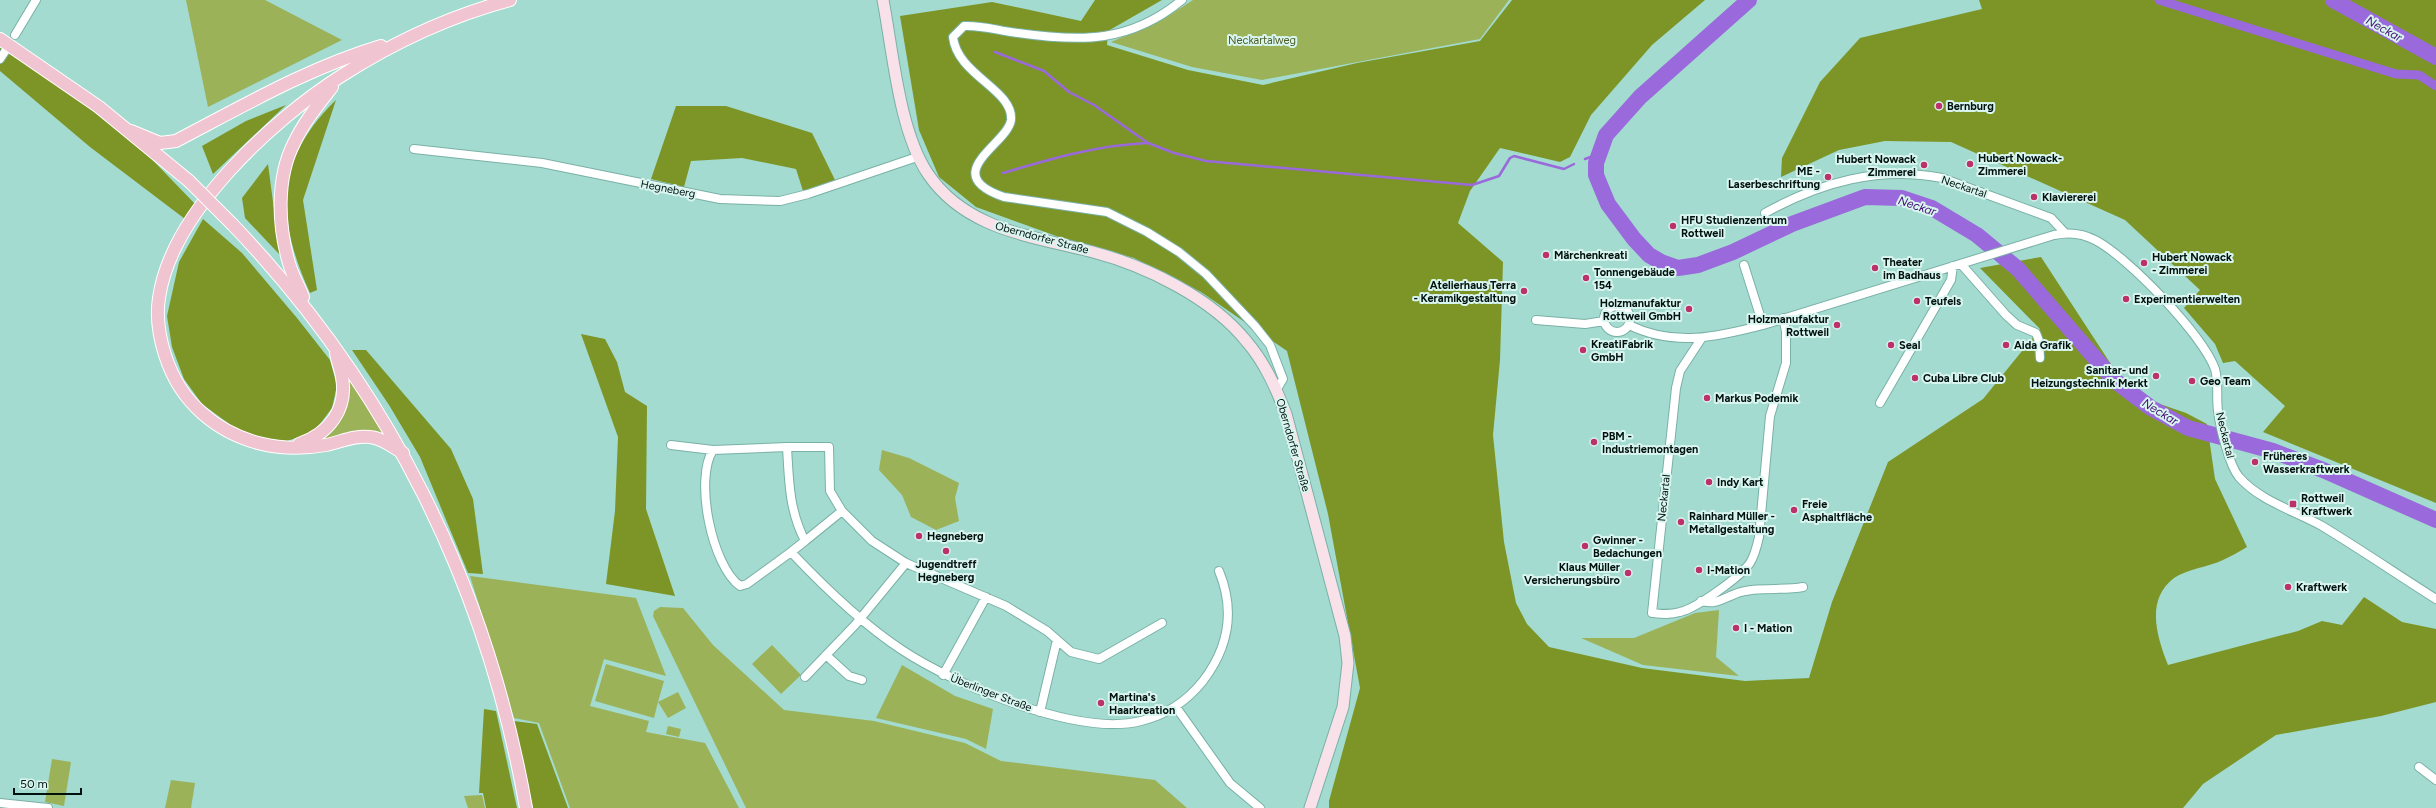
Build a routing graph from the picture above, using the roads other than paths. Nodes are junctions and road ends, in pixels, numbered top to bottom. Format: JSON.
{"nodes":[{"id":1,"x":36,"y":0,"type":"edge"},
{"id":2,"x":510,"y":0,"type":"edge"},
{"id":3,"x":883,"y":0,"type":"edge"},
{"id":4,"x":1182,"y":0,"type":"edge"},
{"id":5,"x":15,"y":35,"type":"dead end"},
{"id":6,"x":0,"y":39,"type":"edge"},
{"id":7,"x":403,"y":40,"type":"junction"},
{"id":8,"x":6,"y":50,"type":"dead end"},
{"id":9,"x":0,"y":59,"type":"edge"},
{"id":10,"x":340,"y":76,"type":"junction"},
{"id":11,"x":130,"y":131,"type":"junction"},
{"id":12,"x":414,"y":149,"type":"dead end"},
{"id":13,"x":918,"y":156,"type":"junction"},
{"id":14,"x":1765,"y":213,"type":"dead end"},
{"id":15,"x":2064,"y":232,"type":"junction"},
{"id":16,"x":1961,"y":264,"type":"junction"},
{"id":17,"x":1744,"y":265,"type":"dead end"},
{"id":18,"x":1953,"y":266,"type":"junction"},
{"id":19,"x":308,"y":309,"type":"junction"},
{"id":20,"x":1783,"y":318,"type":"junction"},
{"id":21,"x":1536,"y":320,"type":"dead end"},
{"id":22,"x":1604,"y":321,"type":"junction"},
{"id":23,"x":1629,"y":325,"type":"junction"},
{"id":24,"x":1763,"y":325,"type":"junction"},
{"id":25,"x":1701,"y":339,"type":"junction"},
{"id":26,"x":335,"y":346,"type":"junction"},
{"id":27,"x":2040,"y":358,"type":"dead end"},
{"id":28,"x":1277,"y":389,"type":"junction"},
{"id":29,"x":1880,"y":403,"type":"dead end"},
{"id":30,"x":671,"y":446,"type":"dead end"},
{"id":31,"x":787,"y":447,"type":"junction"},
{"id":32,"x":290,"y":448,"type":"junction"},
{"id":33,"x":713,"y":450,"type":"junction"},
{"id":34,"x":403,"y":453,"type":"junction"},
{"id":35,"x":842,"y":511,"type":"junction"},
{"id":36,"x":805,"y":541,"type":"junction"},
{"id":37,"x":791,"y":552,"type":"junction"},
{"id":38,"x":906,"y":563,"type":"junction"},
{"id":39,"x":1219,"y":570,"type":"dead end"},
{"id":40,"x":1803,"y":587,"type":"dead end"},
{"id":41,"x":986,"y":597,"type":"junction"},
{"id":42,"x":2436,"y":599,"type":"edge"},
{"id":43,"x":1701,"y":601,"type":"junction"},
{"id":44,"x":860,"y":619,"type":"junction"},
{"id":45,"x":1162,"y":623,"type":"dead end"},
{"id":46,"x":1057,"y":640,"type":"junction"},
{"id":47,"x":826,"y":655,"type":"junction"},
{"id":48,"x":942,"y":675,"type":"junction"},
{"id":49,"x":805,"y":677,"type":"dead end"},
{"id":50,"x":862,"y":680,"type":"dead end"},
{"id":51,"x":1176,"y":707,"type":"junction"},
{"id":52,"x":1040,"y":712,"type":"junction"},
{"id":53,"x":2419,"y":767,"type":"dead end"},
{"id":54,"x":2436,"y":780,"type":"edge"},
{"id":55,"x":5,"y":805,"type":"edge"},
{"id":56,"x":48,"y":808,"type":"edge"},
{"id":57,"x":526,"y":808,"type":"edge"},
{"id":58,"x":1260,"y":808,"type":"edge"},
{"id":59,"x":1310,"y":808,"type":"edge"}],
"edges":[{"from":1,"to":5,"type":"street"},
{"from":2,"to":7,"type":"main road"},
{"from":3,"to":13,"type":"street","name":"Oberndorfer Straße"},
{"from":4,"to":28,"type":"street"},
{"from":6,"to":11,"type":"main road"},
{"from":7,"to":10,"type":"main road"},
{"from":7,"to":11,"type":"main road"},
{"from":8,"to":9,"type":"street"},
{"from":10,"to":19,"type":"main road"},
{"from":10,"to":32,"type":"main road"},
{"from":11,"to":19,"type":"main road","bridge":true},
{"from":12,"to":13,"type":"street","name":"Hegneberg"},
{"from":13,"to":28,"type":"street","name":"Oberndorfer Straße"},
{"from":14,"to":15,"type":"street","name":"Neckartal"},
{"from":15,"to":16,"type":"street","name":"Neckartal"},
{"from":15,"to":42,"type":"street","name":"Neckartal"},
{"from":16,"to":18,"type":"street","name":"Neckartal"},
{"from":16,"to":27,"type":"street"},
{"from":17,"to":24,"type":"street"},
{"from":18,"to":20,"type":"street","name":"Neckartal"},
{"from":18,"to":29,"type":"street"},
{"from":19,"to":26,"type":"main road"},
{"from":20,"to":24,"type":"street","name":"Neckartal"},
{"from":20,"to":43,"type":"street","name":"Neckartal"},
{"from":21,"to":22,"type":"street"},
{"from":22,"to":23,"type":"street"},
{"from":22,"to":23,"type":"street"},
{"from":23,"to":25,"type":"street","name":"Neckartal"},
{"from":24,"to":25,"type":"street","name":"Neckartal"},
{"from":25,"to":43,"type":"street","name":"Neckartal"},
{"from":26,"to":32,"type":"main road"},
{"from":26,"to":34,"type":"main road"},
{"from":28,"to":59,"type":"street","name":"Oberndorfer Straße"},
{"from":30,"to":33,"type":"street"},
{"from":31,"to":33,"type":"street"},
{"from":31,"to":35,"type":"street"},
{"from":31,"to":36,"type":"street"},
{"from":32,"to":34,"type":"main road"},
{"from":33,"to":37,"type":"street"},
{"from":34,"to":57,"type":"main road"},
{"from":35,"to":36,"type":"street"},
{"from":35,"to":38,"type":"street"},
{"from":36,"to":37,"type":"street"},
{"from":37,"to":44,"type":"street","name":"Überlinger Straße"},
{"from":38,"to":41,"type":"street"},
{"from":38,"to":44,"type":"street"},
{"from":39,"to":51,"type":"street","name":"Überlinger Straße"},
{"from":40,"to":43,"type":"street"},
{"from":41,"to":46,"type":"street"},
{"from":41,"to":48,"type":"street","name":"Überlinger Straße"},
{"from":44,"to":47,"type":"street"},
{"from":44,"to":48,"type":"street","name":"Überlinger Straße"},
{"from":45,"to":46,"type":"street"},
{"from":46,"to":52,"type":"street","name":"Überlinger Straße"},
{"from":47,"to":49,"type":"street"},
{"from":47,"to":50,"type":"street"},
{"from":48,"to":52,"type":"street","name":"Überlinger Straße"},
{"from":51,"to":52,"type":"street","name":"Überlinger Straße"},
{"from":51,"to":58,"type":"street"},
{"from":53,"to":54,"type":"street"},
{"from":55,"to":56,"type":"street"}]}
